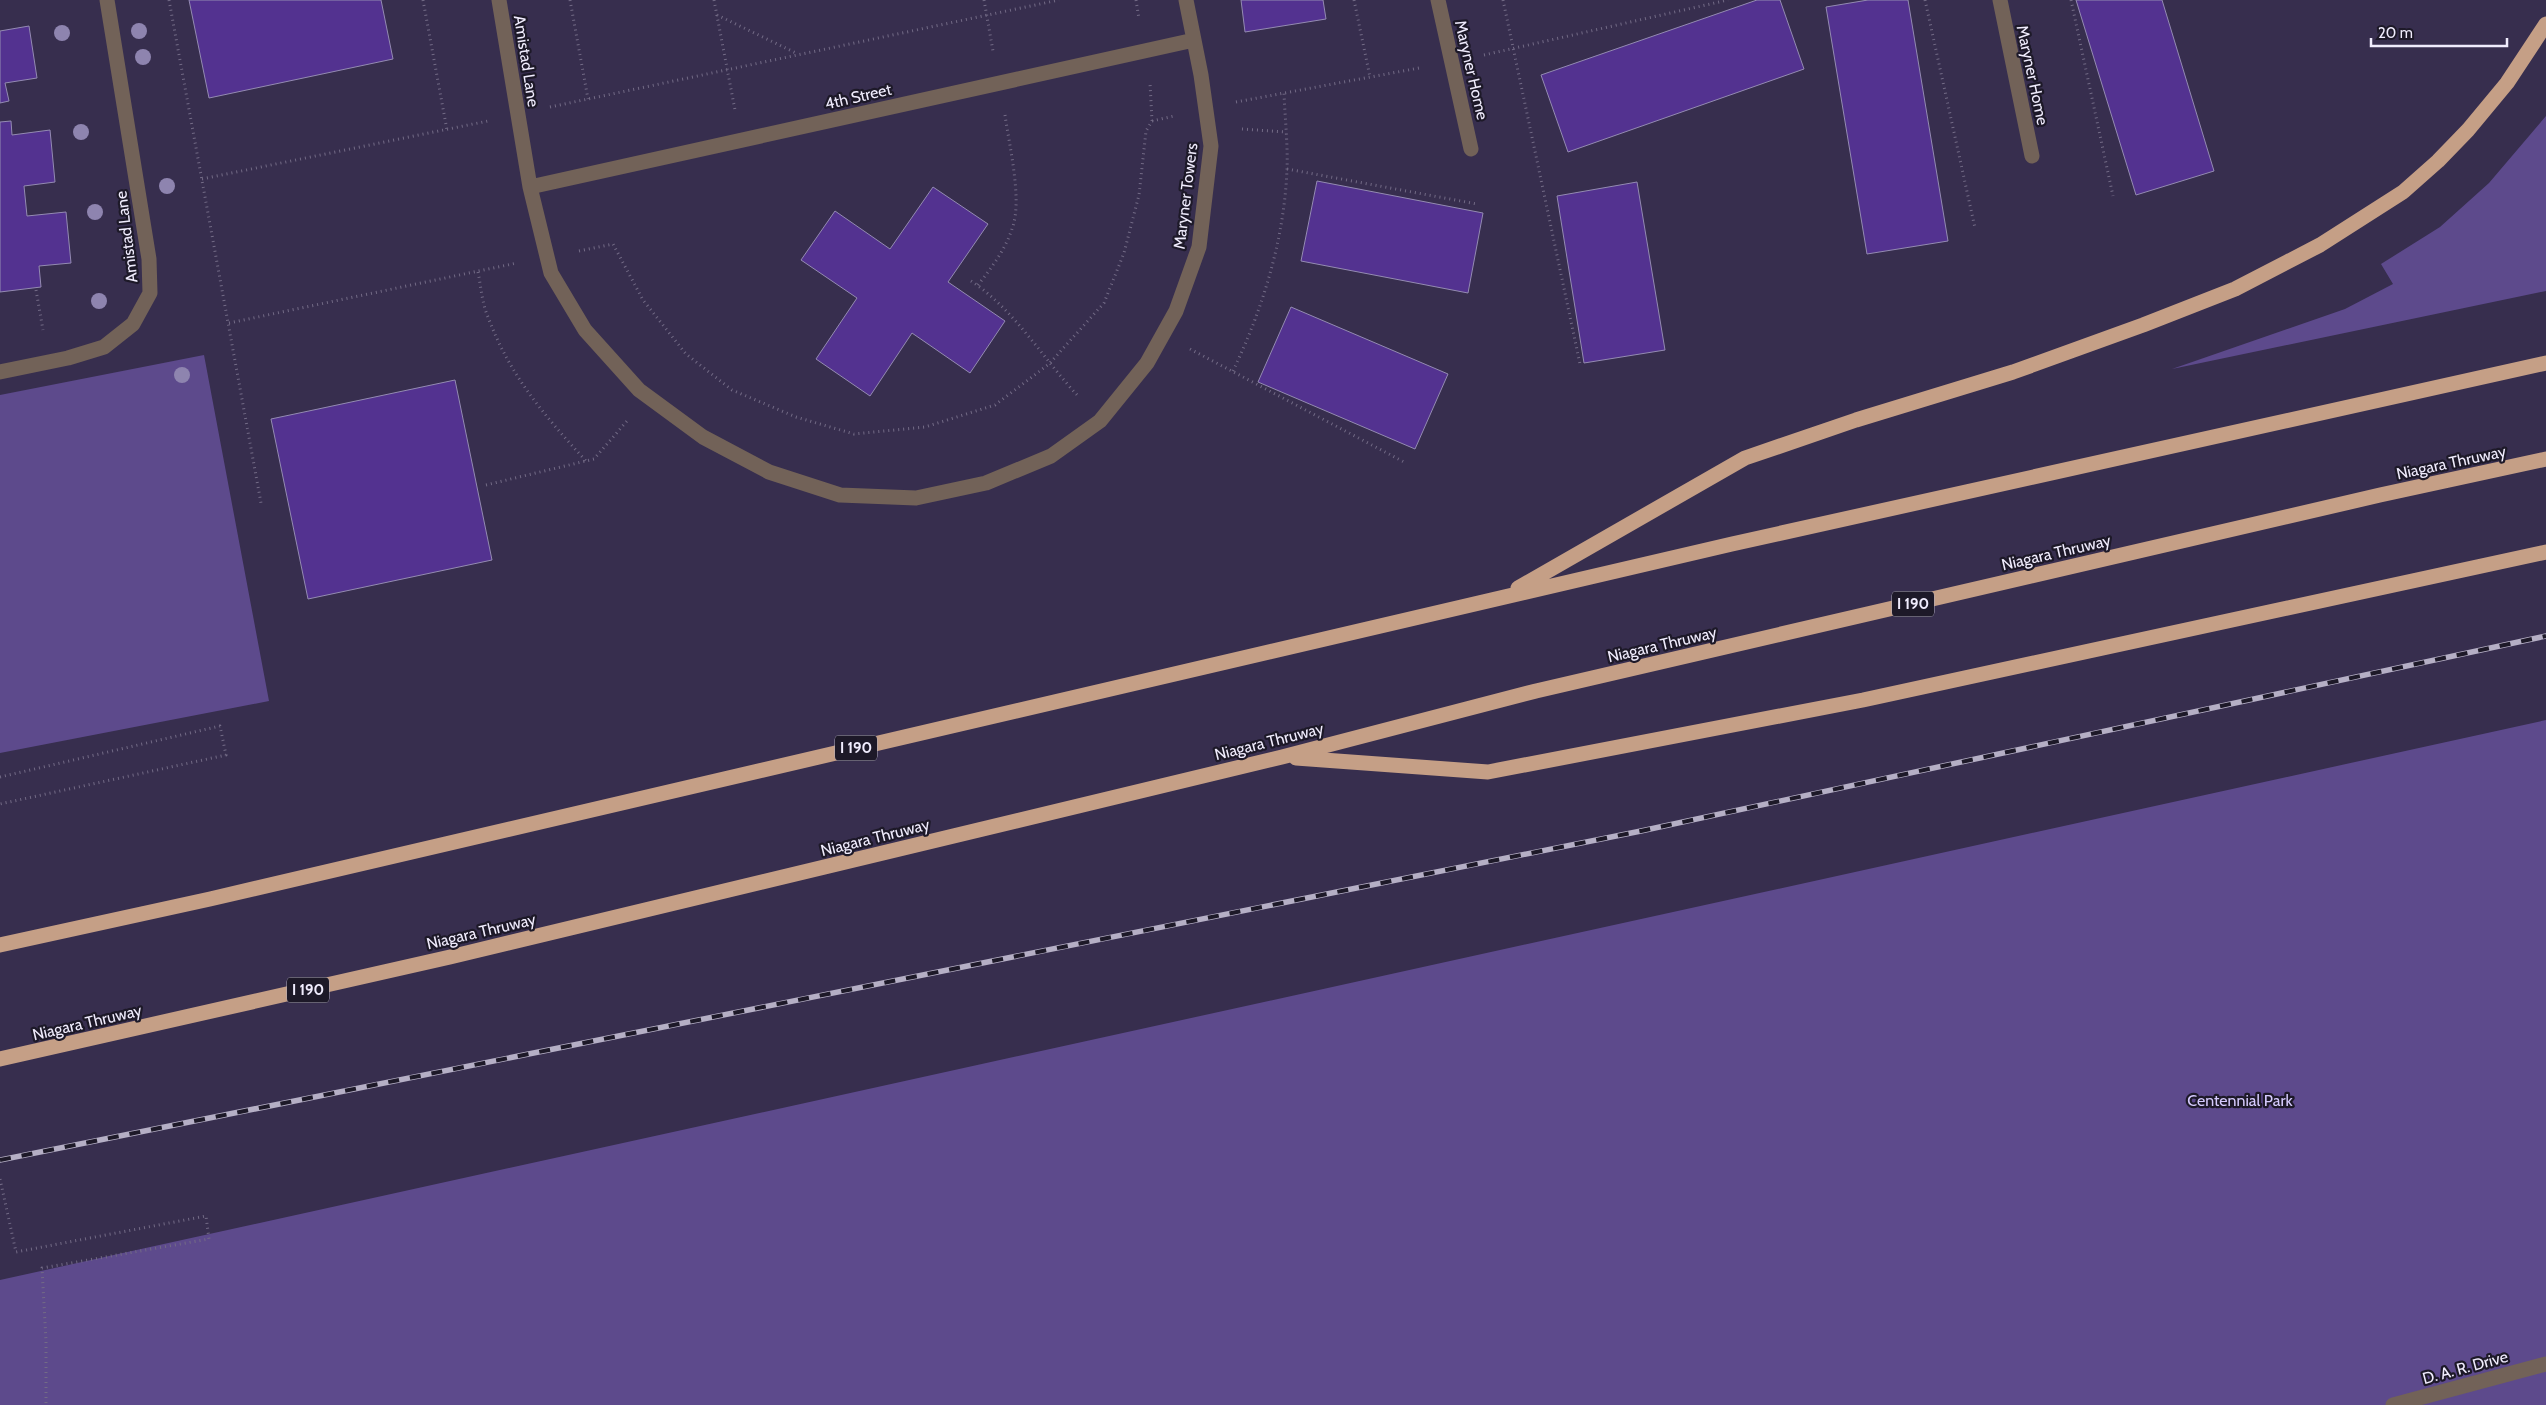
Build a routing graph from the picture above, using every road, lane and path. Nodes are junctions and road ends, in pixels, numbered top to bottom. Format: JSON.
{"nodes":[{"id":1,"x":107,"y":0,"type":"edge"},
{"id":2,"x":169,"y":0,"type":"edge"},
{"id":3,"x":423,"y":0,"type":"edge"},
{"id":4,"x":499,"y":0,"type":"edge"},
{"id":5,"x":570,"y":0,"type":"edge"},
{"id":6,"x":714,"y":0,"type":"edge"},
{"id":7,"x":984,"y":0,"type":"edge"},
{"id":8,"x":1059,"y":0,"type":"edge"},
{"id":9,"x":1136,"y":0,"type":"edge"},
{"id":10,"x":1186,"y":0,"type":"edge"},
{"id":11,"x":1354,"y":0,"type":"edge"},
{"id":12,"x":1438,"y":0,"type":"edge"},
{"id":13,"x":1503,"y":0,"type":"edge"},
{"id":14,"x":1728,"y":0,"type":"edge"},
{"id":15,"x":1925,"y":0,"type":"edge"},
{"id":16,"x":2000,"y":0,"type":"edge"},
{"id":17,"x":2071,"y":0,"type":"edge"},
{"id":18,"x":987,"y":15,"type":"junction"},
{"id":19,"x":717,"y":16,"type":"junction"},
{"id":20,"x":2546,"y":24,"type":"edge"},
{"id":21,"x":1141,"y":27,"type":"dead end"},
{"id":22,"x":1194,"y":40,"type":"junction"},
{"id":23,"x":1513,"y":48,"type":"junction"},
{"id":24,"x":799,"y":54,"type":"junction"},
{"id":25,"x":1480,"y":56,"type":"dead end"},
{"id":26,"x":994,"y":59,"type":"dead end"},
{"id":27,"x":1419,"y":68,"type":"dead end"},
{"id":28,"x":728,"y":70,"type":"junction"},
{"id":29,"x":1150,"y":77,"type":"dead end"},
{"id":30,"x":1370,"y":77,"type":"junction"},
{"id":31,"x":1284,"y":93,"type":"junction"},
{"id":32,"x":588,"y":99,"type":"junction"},
{"id":33,"x":1228,"y":104,"type":"dead end"},
{"id":34,"x":542,"y":108,"type":"dead end"},
{"id":35,"x":1004,"y":108,"type":"dead end"},
{"id":36,"x":1183,"y":114,"type":"dead end"},
{"id":37,"x":736,"y":115,"type":"dead end"},
{"id":38,"x":496,"y":119,"type":"dead end"},
{"id":39,"x":1152,"y":121,"type":"junction"},
{"id":40,"x":1240,"y":129,"type":"dead end"},
{"id":41,"x":447,"y":130,"type":"junction"},
{"id":42,"x":1285,"y":132,"type":"junction"},
{"id":43,"x":1471,"y":149,"type":"dead end"},
{"id":44,"x":2032,"y":156,"type":"dead end"},
{"id":45,"x":1287,"y":169,"type":"junction"},
{"id":46,"x":202,"y":179,"type":"junction"},
{"id":47,"x":530,"y":187,"type":"junction"},
{"id":48,"x":2114,"y":196,"type":"dead end"},
{"id":49,"x":1477,"y":204,"type":"dead end"},
{"id":50,"x":1975,"y":228,"type":"dead end"},
{"id":51,"x":578,"y":251,"type":"dead end"},
{"id":52,"x":527,"y":261,"type":"dead end"},
{"id":53,"x":478,"y":272,"type":"junction"},
{"id":54,"x":971,"y":281,"type":"dead end"},
{"id":55,"x":978,"y":286,"type":"junction"},
{"id":56,"x":36,"y":290,"type":"dead end"},
{"id":57,"x":36,"y":296,"type":"dead end"},
{"id":58,"x":229,"y":323,"type":"junction"},
{"id":59,"x":1163,"y":336,"type":"junction"},
{"id":60,"x":2546,"y":363,"type":"edge"},
{"id":61,"x":1049,"y":364,"type":"junction"},
{"id":62,"x":1580,"y":364,"type":"dead end"},
{"id":63,"x":1233,"y":371,"type":"junction"},
{"id":64,"x":0,"y":372,"type":"edge"},
{"id":65,"x":1082,"y":400,"type":"dead end"},
{"id":66,"x":621,"y":428,"type":"dead end"},
{"id":67,"x":2546,"y":459,"type":"edge"},
{"id":68,"x":586,"y":461,"type":"junction"},
{"id":69,"x":1404,"y":462,"type":"dead end"},
{"id":70,"x":486,"y":484,"type":"dead end"},
{"id":71,"x":261,"y":503,"type":"dead end"},
{"id":72,"x":2546,"y":552,"type":"edge"},
{"id":73,"x":1503,"y":597,"type":"junction"},
{"id":74,"x":1282,"y":757,"type":"junction"},
{"id":75,"x":0,"y":777,"type":"edge"},
{"id":76,"x":0,"y":804,"type":"edge"},
{"id":77,"x":0,"y":945,"type":"edge"},
{"id":78,"x":0,"y":1059,"type":"edge"},
{"id":79,"x":0,"y":1179,"type":"edge"},
{"id":80,"x":2546,"y":1364,"type":"edge"},
{"id":81,"x":46,"y":1405,"type":"edge"},
{"id":82,"x":2393,"y":1405,"type":"edge"}],
"edges":[{"from":1,"to":64,"type":"street","name":"Amistad Lane"},
{"from":2,"to":46,"type":"path"},
{"from":3,"to":41,"type":"path"},
{"from":4,"to":47,"type":"street","name":"Amistad Lane"},
{"from":5,"to":32,"type":"path"},
{"from":6,"to":19,"type":"path"},
{"from":7,"to":18,"type":"path"},
{"from":8,"to":18,"type":"path"},
{"from":9,"to":21,"type":"path"},
{"from":10,"to":22,"type":"street","name":"Maryner Towers"},
{"from":11,"to":30,"type":"path"},
{"from":12,"to":43,"type":"street","name":"Maryner Home"},
{"from":13,"to":23,"type":"path"},
{"from":14,"to":23,"type":"path"},
{"from":15,"to":50,"type":"path"},
{"from":16,"to":44,"type":"street","name":"Maryner Home"},
{"from":17,"to":48,"type":"path"},
{"from":18,"to":24,"type":"path"},
{"from":18,"to":26,"type":"path"},
{"from":19,"to":24,"type":"path"},
{"from":19,"to":28,"type":"path"},
{"from":20,"to":73,"type":"highway"},
{"from":22,"to":47,"type":"street","name":"4th Street"},
{"from":22,"to":59,"type":"street","name":"Maryner Towers"},
{"from":23,"to":25,"type":"path"},
{"from":23,"to":62,"type":"path"},
{"from":24,"to":28,"type":"path"},
{"from":27,"to":30,"type":"path"},
{"from":28,"to":32,"type":"path"},
{"from":28,"to":37,"type":"path"},
{"from":29,"to":39,"type":"path"},
{"from":30,"to":31,"type":"path"},
{"from":31,"to":33,"type":"path"},
{"from":31,"to":42,"type":"path"},
{"from":32,"to":34,"type":"path"},
{"from":35,"to":55,"type":"path"},
{"from":36,"to":39,"type":"path"},
{"from":38,"to":41,"type":"path"},
{"from":39,"to":61,"type":"path"},
{"from":40,"to":42,"type":"path"},
{"from":41,"to":46,"type":"path"},
{"from":42,"to":45,"type":"path"},
{"from":45,"to":49,"type":"path"},
{"from":45,"to":63,"type":"path"},
{"from":46,"to":58,"type":"path"},
{"from":47,"to":59,"type":"street","name":"Maryner Towers"},
{"from":51,"to":61,"type":"path"},
{"from":52,"to":53,"type":"path"},
{"from":53,"to":58,"type":"path"},
{"from":53,"to":68,"type":"path"},
{"from":54,"to":55,"type":"path"},
{"from":55,"to":61,"type":"path"},
{"from":56,"to":57,"type":"path"},
{"from":58,"to":71,"type":"path"},
{"from":59,"to":63,"type":"path"},
{"from":60,"to":73,"type":"highway","number":"I 190"},
{"from":61,"to":65,"type":"path"},
{"from":63,"to":69,"type":"path"},
{"from":66,"to":68,"type":"path"},
{"from":67,"to":74,"type":"highway","name":"Niagara Thruway","number":"I 190"},
{"from":68,"to":70,"type":"path"},
{"from":72,"to":74,"type":"highway"},
{"from":73,"to":77,"type":"highway","number":"I 190"},
{"from":74,"to":78,"type":"highway","name":"Niagara Thruway","number":"I 190"},
{"from":75,"to":76,"type":"path"},
{"from":79,"to":81,"type":"path"},
{"from":80,"to":82,"type":"street","name":"D. A. R. Drive"}]}
